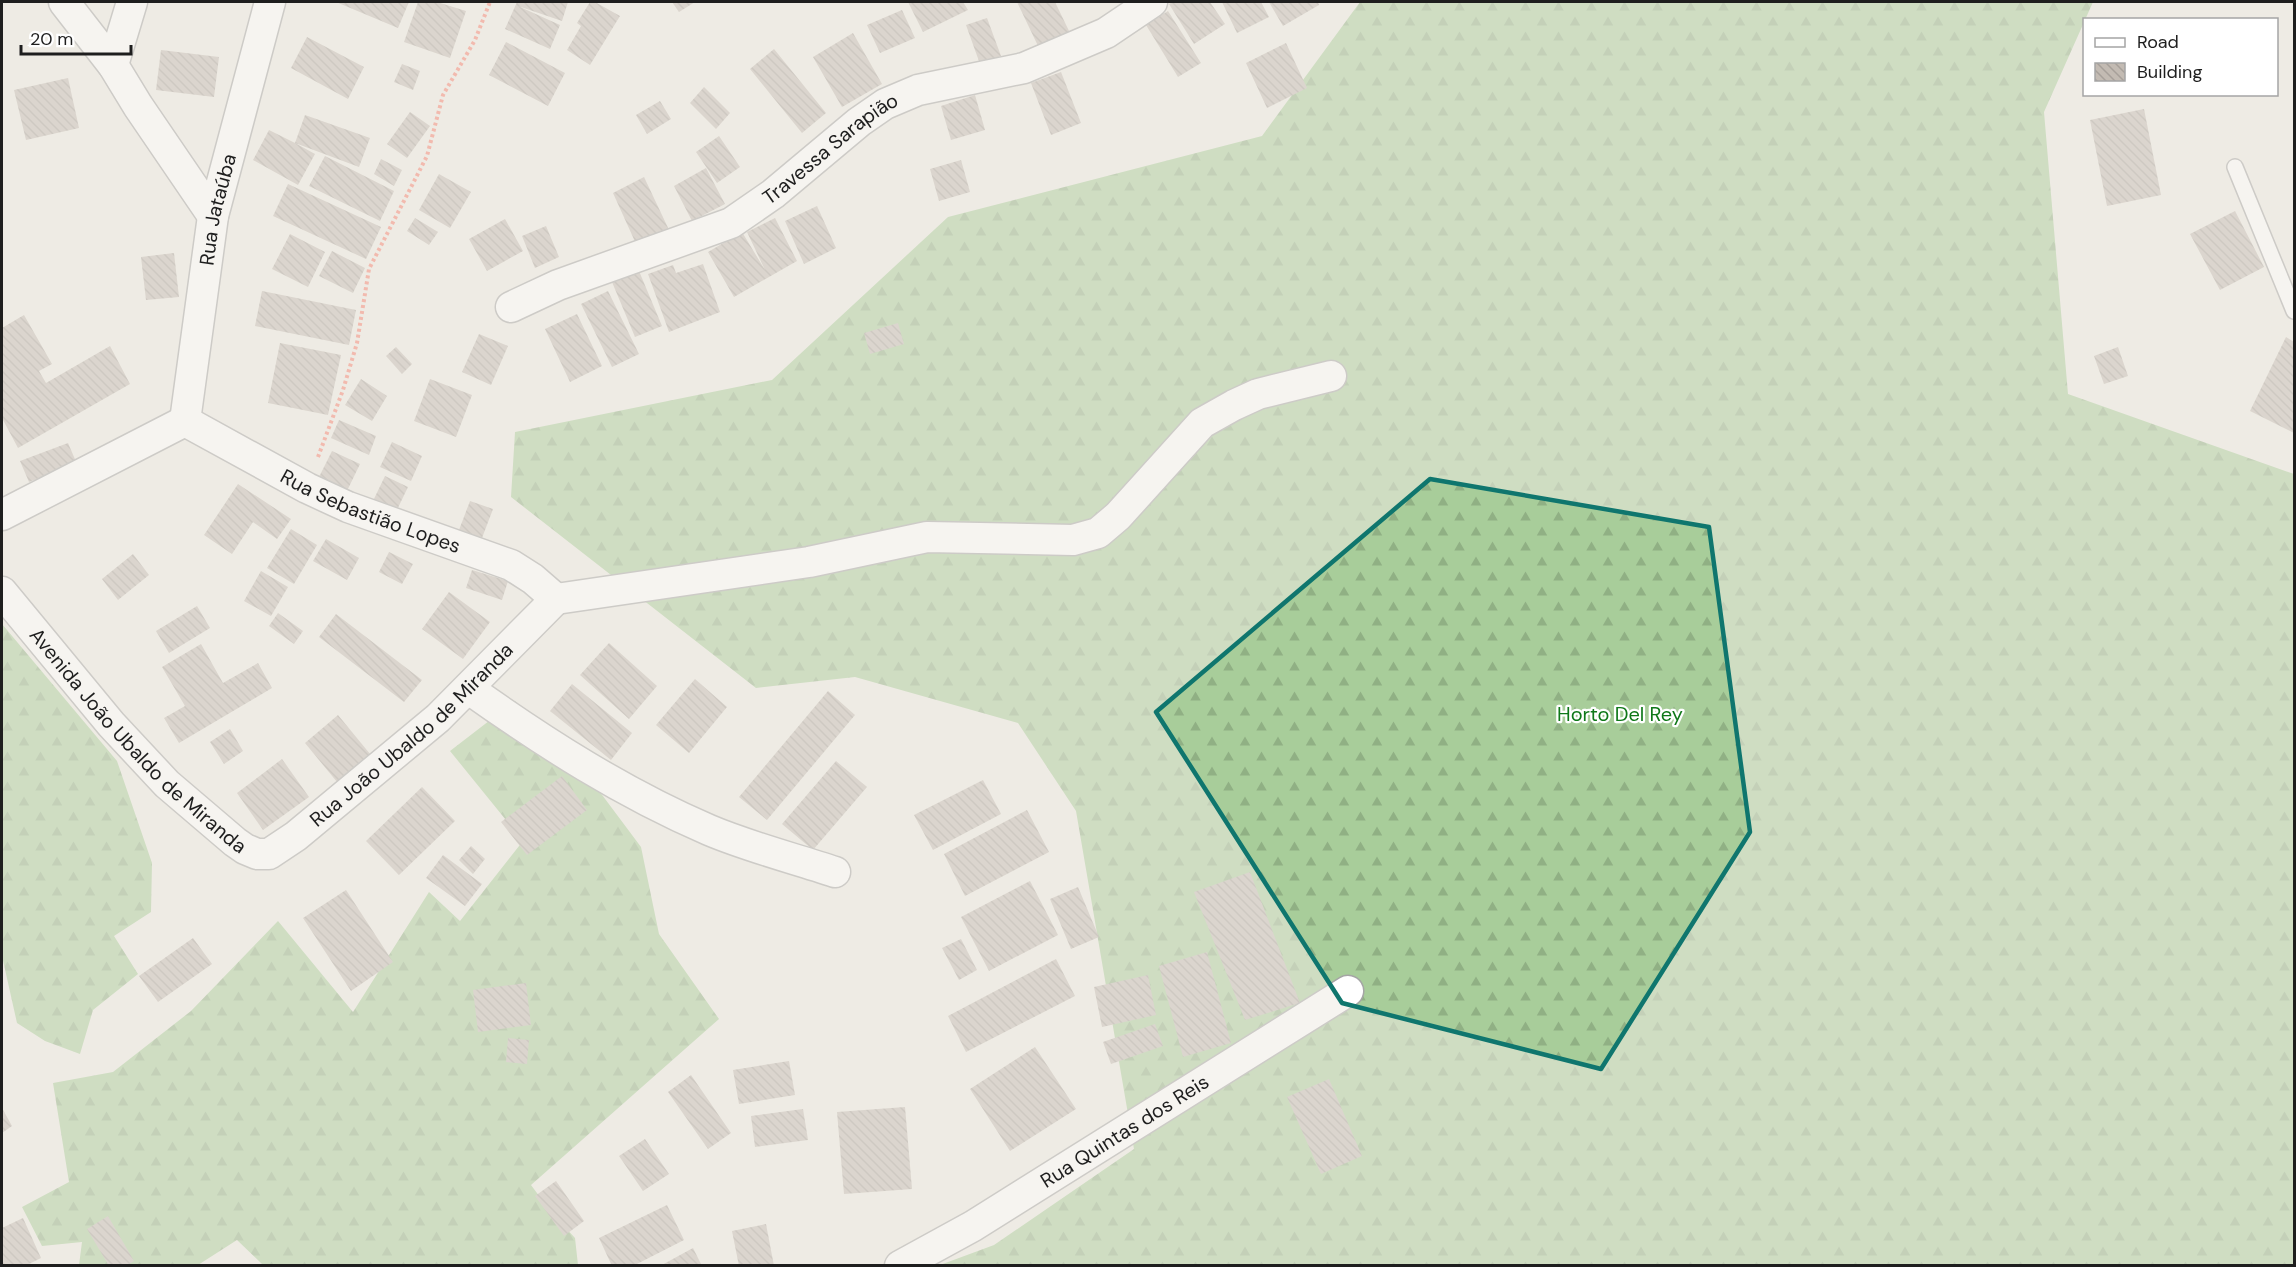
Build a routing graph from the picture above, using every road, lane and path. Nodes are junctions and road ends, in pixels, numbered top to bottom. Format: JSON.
{"nodes":[{"id":1,"x":64,"y":2,"type":"edge"},
{"id":2,"x":132,"y":2,"type":"edge"},
{"id":3,"x":270,"y":2,"type":"edge"},
{"id":4,"x":490,"y":2,"type":"edge"},
{"id":5,"x":1152,"y":2,"type":"edge"},
{"id":6,"x":113,"y":65,"type":"junction"},
{"id":7,"x":2235,"y":167,"type":"dead end"},
{"id":8,"x":213,"y":216,"type":"junction"},
{"id":9,"x":511,"y":307,"type":"dead end"},
{"id":10,"x":2295,"y":310,"type":"edge"},
{"id":11,"x":1331,"y":376,"type":"dead end"},
{"id":12,"x":185,"y":421,"type":"junction"},
{"id":13,"x":307,"y":488,"type":"junction"},
{"id":14,"x":2,"y":515,"type":"edge"},
{"id":15,"x":2,"y":592,"type":"edge"},
{"id":16,"x":556,"y":599,"type":"junction"},
{"id":17,"x":469,"y":689,"type":"junction"},
{"id":18,"x":257,"y":854,"type":"joint"},
{"id":19,"x":835,"y":872,"type":"dead end"},
{"id":20,"x":1348,"y":992,"type":"dead end"},
{"id":21,"x":900,"y":1266,"type":"edge"}],
"edges":[{"from":1,"to":6,"type":"street"},
{"from":2,"to":6,"type":"street"},
{"from":3,"to":8,"type":"street","name":"Rua Jataúba"},
{"from":4,"to":13,"type":"path"},
{"from":5,"to":9,"type":"street","name":"Travessa Sarapião"},
{"from":6,"to":8,"type":"street"},
{"from":7,"to":10,"type":"lane"},
{"from":8,"to":12,"type":"street","name":"Rua Jataúba"},
{"from":11,"to":16,"type":"street"},
{"from":12,"to":13,"type":"street","name":"Rua Sebastião Lopes"},
{"from":12,"to":14,"type":"street"},
{"from":13,"to":16,"type":"street","name":"Rua Sebastião Lopes"},
{"from":15,"to":18,"type":"street","name":"Avenida João Ubaldo de Miranda"},
{"from":16,"to":17,"type":"street","name":"Rua João Ubaldo de Miranda"},
{"from":17,"to":18,"type":"street","name":"Rua João Ubaldo de Miranda"},
{"from":17,"to":19,"type":"street"},
{"from":20,"to":21,"type":"street","name":"Rua Quintas dos Reis"}]}
